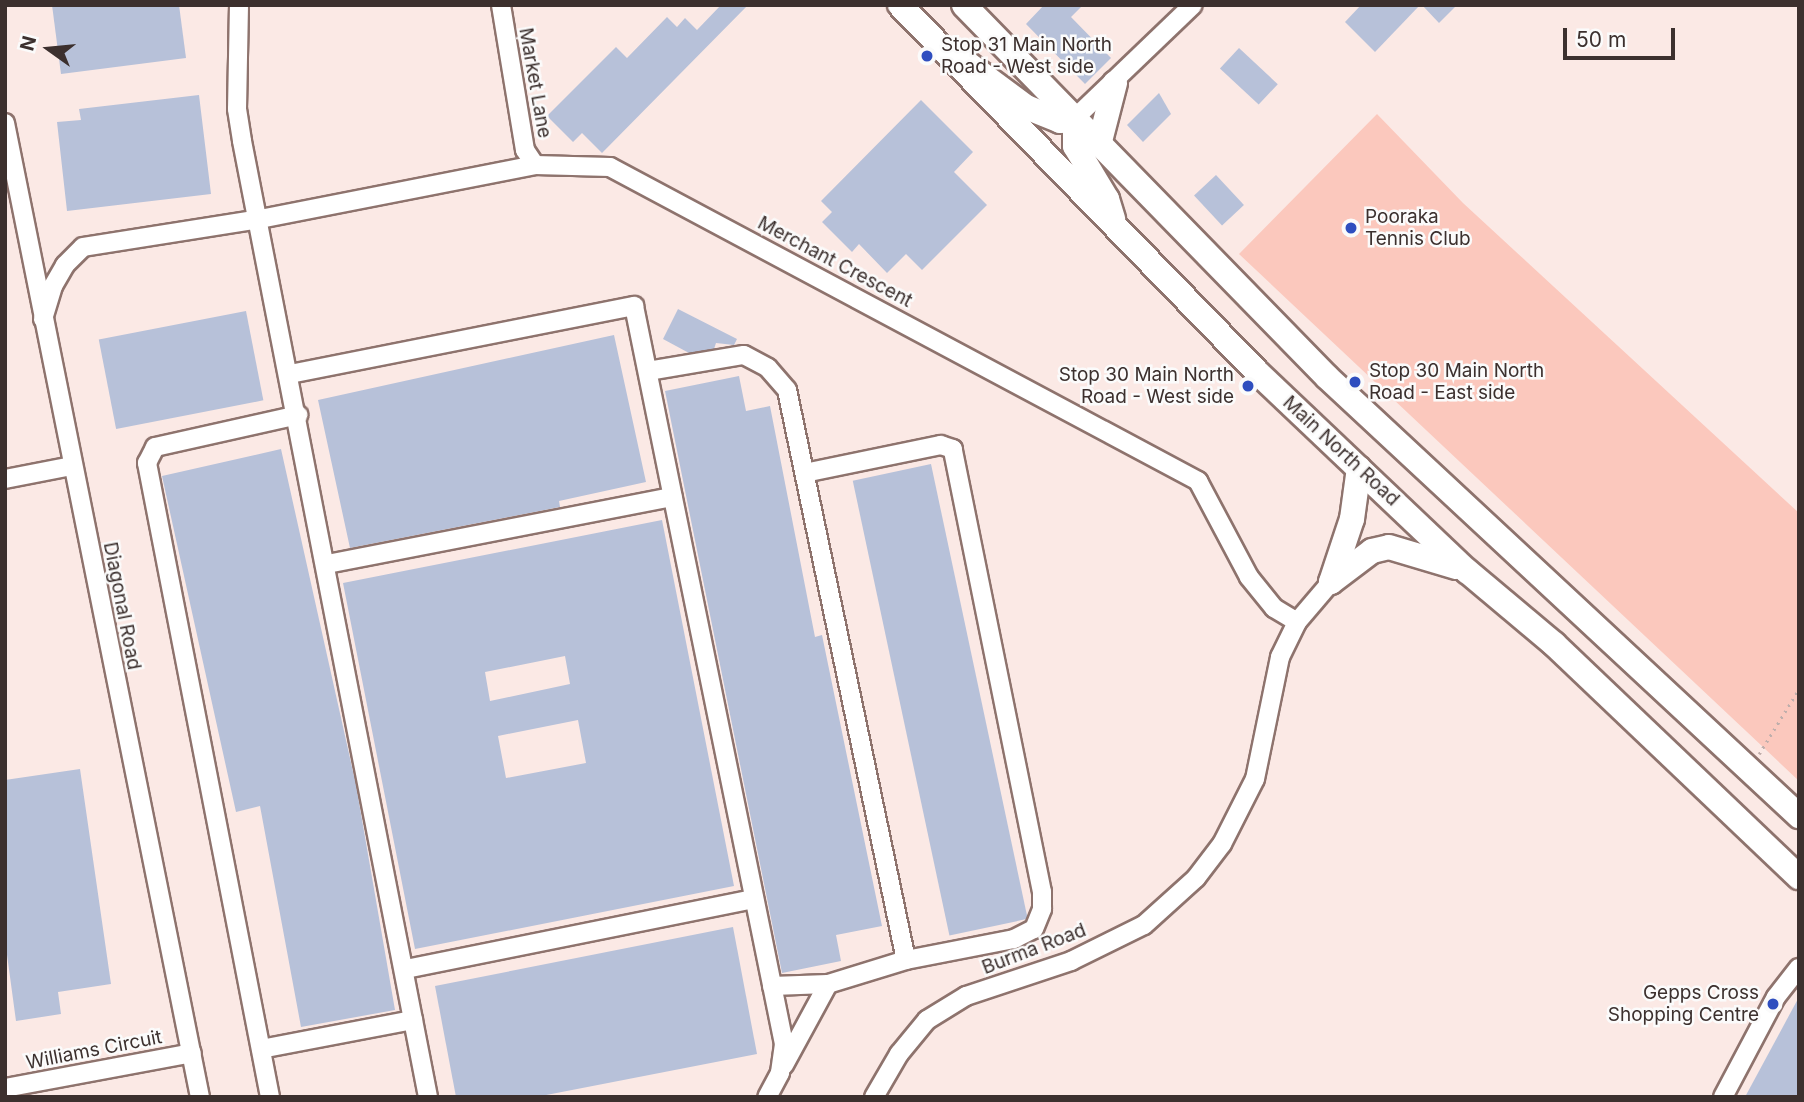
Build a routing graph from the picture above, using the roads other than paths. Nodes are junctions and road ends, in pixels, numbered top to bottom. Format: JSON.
{"nodes":[{"id":1,"x":239,"y":5,"type":"edge"},
{"id":2,"x":501,"y":5,"type":"edge"},
{"id":3,"x":901,"y":5,"type":"edge"},
{"id":4,"x":964,"y":5,"type":"edge"},
{"id":5,"x":1193,"y":5,"type":"edge"},
{"id":6,"x":939,"y":46,"type":"junction"},
{"id":7,"x":1115,"y":83,"type":"junction"},
{"id":8,"x":1074,"y":118,"type":"junction"},
{"id":9,"x":5,"y":125,"type":"edge"},
{"id":10,"x":1099,"y":145,"type":"junction"},
{"id":11,"x":535,"y":165,"type":"junction"},
{"id":12,"x":260,"y":219,"type":"junction"},
{"id":13,"x":1115,"y":229,"type":"junction"},
{"id":14,"x":43,"y":319,"type":"junction"},
{"id":15,"x":648,"y":370,"type":"junction"},
{"id":16,"x":290,"y":374,"type":"junction"},
{"id":17,"x":298,"y":415,"type":"junction"},
{"id":18,"x":72,"y":466,"type":"junction"},
{"id":19,"x":1359,"y":468,"type":"junction"},
{"id":20,"x":805,"y":473,"type":"junction"},
{"id":21,"x":5,"y":479,"type":"edge"},
{"id":22,"x":673,"y":497,"type":"junction"},
{"id":23,"x":327,"y":564,"type":"junction"},
{"id":24,"x":1467,"y":572,"type":"junction"},
{"id":25,"x":1331,"y":582,"type":"junction"},
{"id":26,"x":1297,"y":622,"type":"junction"},
{"id":27,"x":1799,"y":816,"type":"edge"},
{"id":28,"x":1799,"y":877,"type":"edge"},
{"id":29,"x":754,"y":899,"type":"junction"},
{"id":30,"x":906,"y":960,"type":"junction"},
{"id":31,"x":1799,"y":968,"type":"edge"},
{"id":32,"x":406,"y":969,"type":"junction"},
{"id":33,"x":828,"y":984,"type":"junction"},
{"id":34,"x":772,"y":986,"type":"junction"},
{"id":35,"x":413,"y":1020,"type":"junction"},
{"id":36,"x":261,"y":1049,"type":"junction"},
{"id":37,"x":192,"y":1053,"type":"junction"},
{"id":38,"x":780,"y":1073,"type":"junction"},
{"id":39,"x":5,"y":1088,"type":"edge"},
{"id":40,"x":200,"y":1097,"type":"edge"},
{"id":41,"x":270,"y":1097,"type":"edge"},
{"id":42,"x":428,"y":1097,"type":"edge"},
{"id":43,"x":767,"y":1097,"type":"edge"},
{"id":44,"x":874,"y":1097,"type":"edge"},
{"id":45,"x":1723,"y":1097,"type":"edge"}],
"edges":[{"from":1,"to":12,"type":"street"},
{"from":2,"to":11,"type":"street","name":"Market Lane"},
{"from":3,"to":6,"type":"highway","name":"Main North Road"},
{"from":4,"to":8,"type":"highway"},
{"from":5,"to":7,"type":"street"},
{"from":6,"to":8,"type":"highway"},
{"from":6,"to":13,"type":"highway","name":"Main North Road"},
{"from":7,"to":8,"type":"street"},
{"from":7,"to":10,"type":"highway"},
{"from":8,"to":10,"type":"highway"},
{"from":8,"to":13,"type":"highway"},
{"from":9,"to":14,"type":"street","name":"Diagonal Road"},
{"from":10,"to":27,"type":"highway"},
{"from":11,"to":12,"type":"street","name":"Merchant Crescent"},
{"from":11,"to":26,"type":"street","name":"Merchant Crescent"},
{"from":12,"to":14,"type":"street","name":"Merchant Crescent"},
{"from":12,"to":16,"type":"street"},
{"from":13,"to":19,"type":"highway","name":"Main North Road"},
{"from":14,"to":18,"type":"street","name":"Diagonal Road"},
{"from":15,"to":16,"type":"street"},
{"from":15,"to":20,"type":"street"},
{"from":15,"to":22,"type":"street"},
{"from":16,"to":17,"type":"street"},
{"from":17,"to":23,"type":"street"},
{"from":17,"to":36,"type":"street"},
{"from":18,"to":21,"type":"street"},
{"from":18,"to":37,"type":"street","name":"Diagonal Road"},
{"from":19,"to":24,"type":"highway","name":"Main North Road"},
{"from":19,"to":25,"type":"highway"},
{"from":20,"to":30,"type":"street"},
{"from":20,"to":30,"type":"street"},
{"from":22,"to":23,"type":"street"},
{"from":22,"to":29,"type":"street"},
{"from":23,"to":32,"type":"street"},
{"from":24,"to":25,"type":"highway"},
{"from":24,"to":28,"type":"highway","name":"Main North Road"},
{"from":25,"to":26,"type":"street","name":"Burma Road"},
{"from":26,"to":44,"type":"street","name":"Burma Road"},
{"from":29,"to":32,"type":"street"},
{"from":29,"to":34,"type":"street"},
{"from":30,"to":33,"type":"street"},
{"from":31,"to":45,"type":"street"},
{"from":32,"to":35,"type":"street"},
{"from":33,"to":34,"type":"street"},
{"from":33,"to":38,"type":"street"},
{"from":34,"to":38,"type":"street"},
{"from":35,"to":36,"type":"street"},
{"from":35,"to":42,"type":"street"},
{"from":36,"to":41,"type":"street"},
{"from":37,"to":39,"type":"street","name":"Williams Circuit"},
{"from":37,"to":40,"type":"street","name":"Diagonal Road"},
{"from":38,"to":43,"type":"street"}]}
